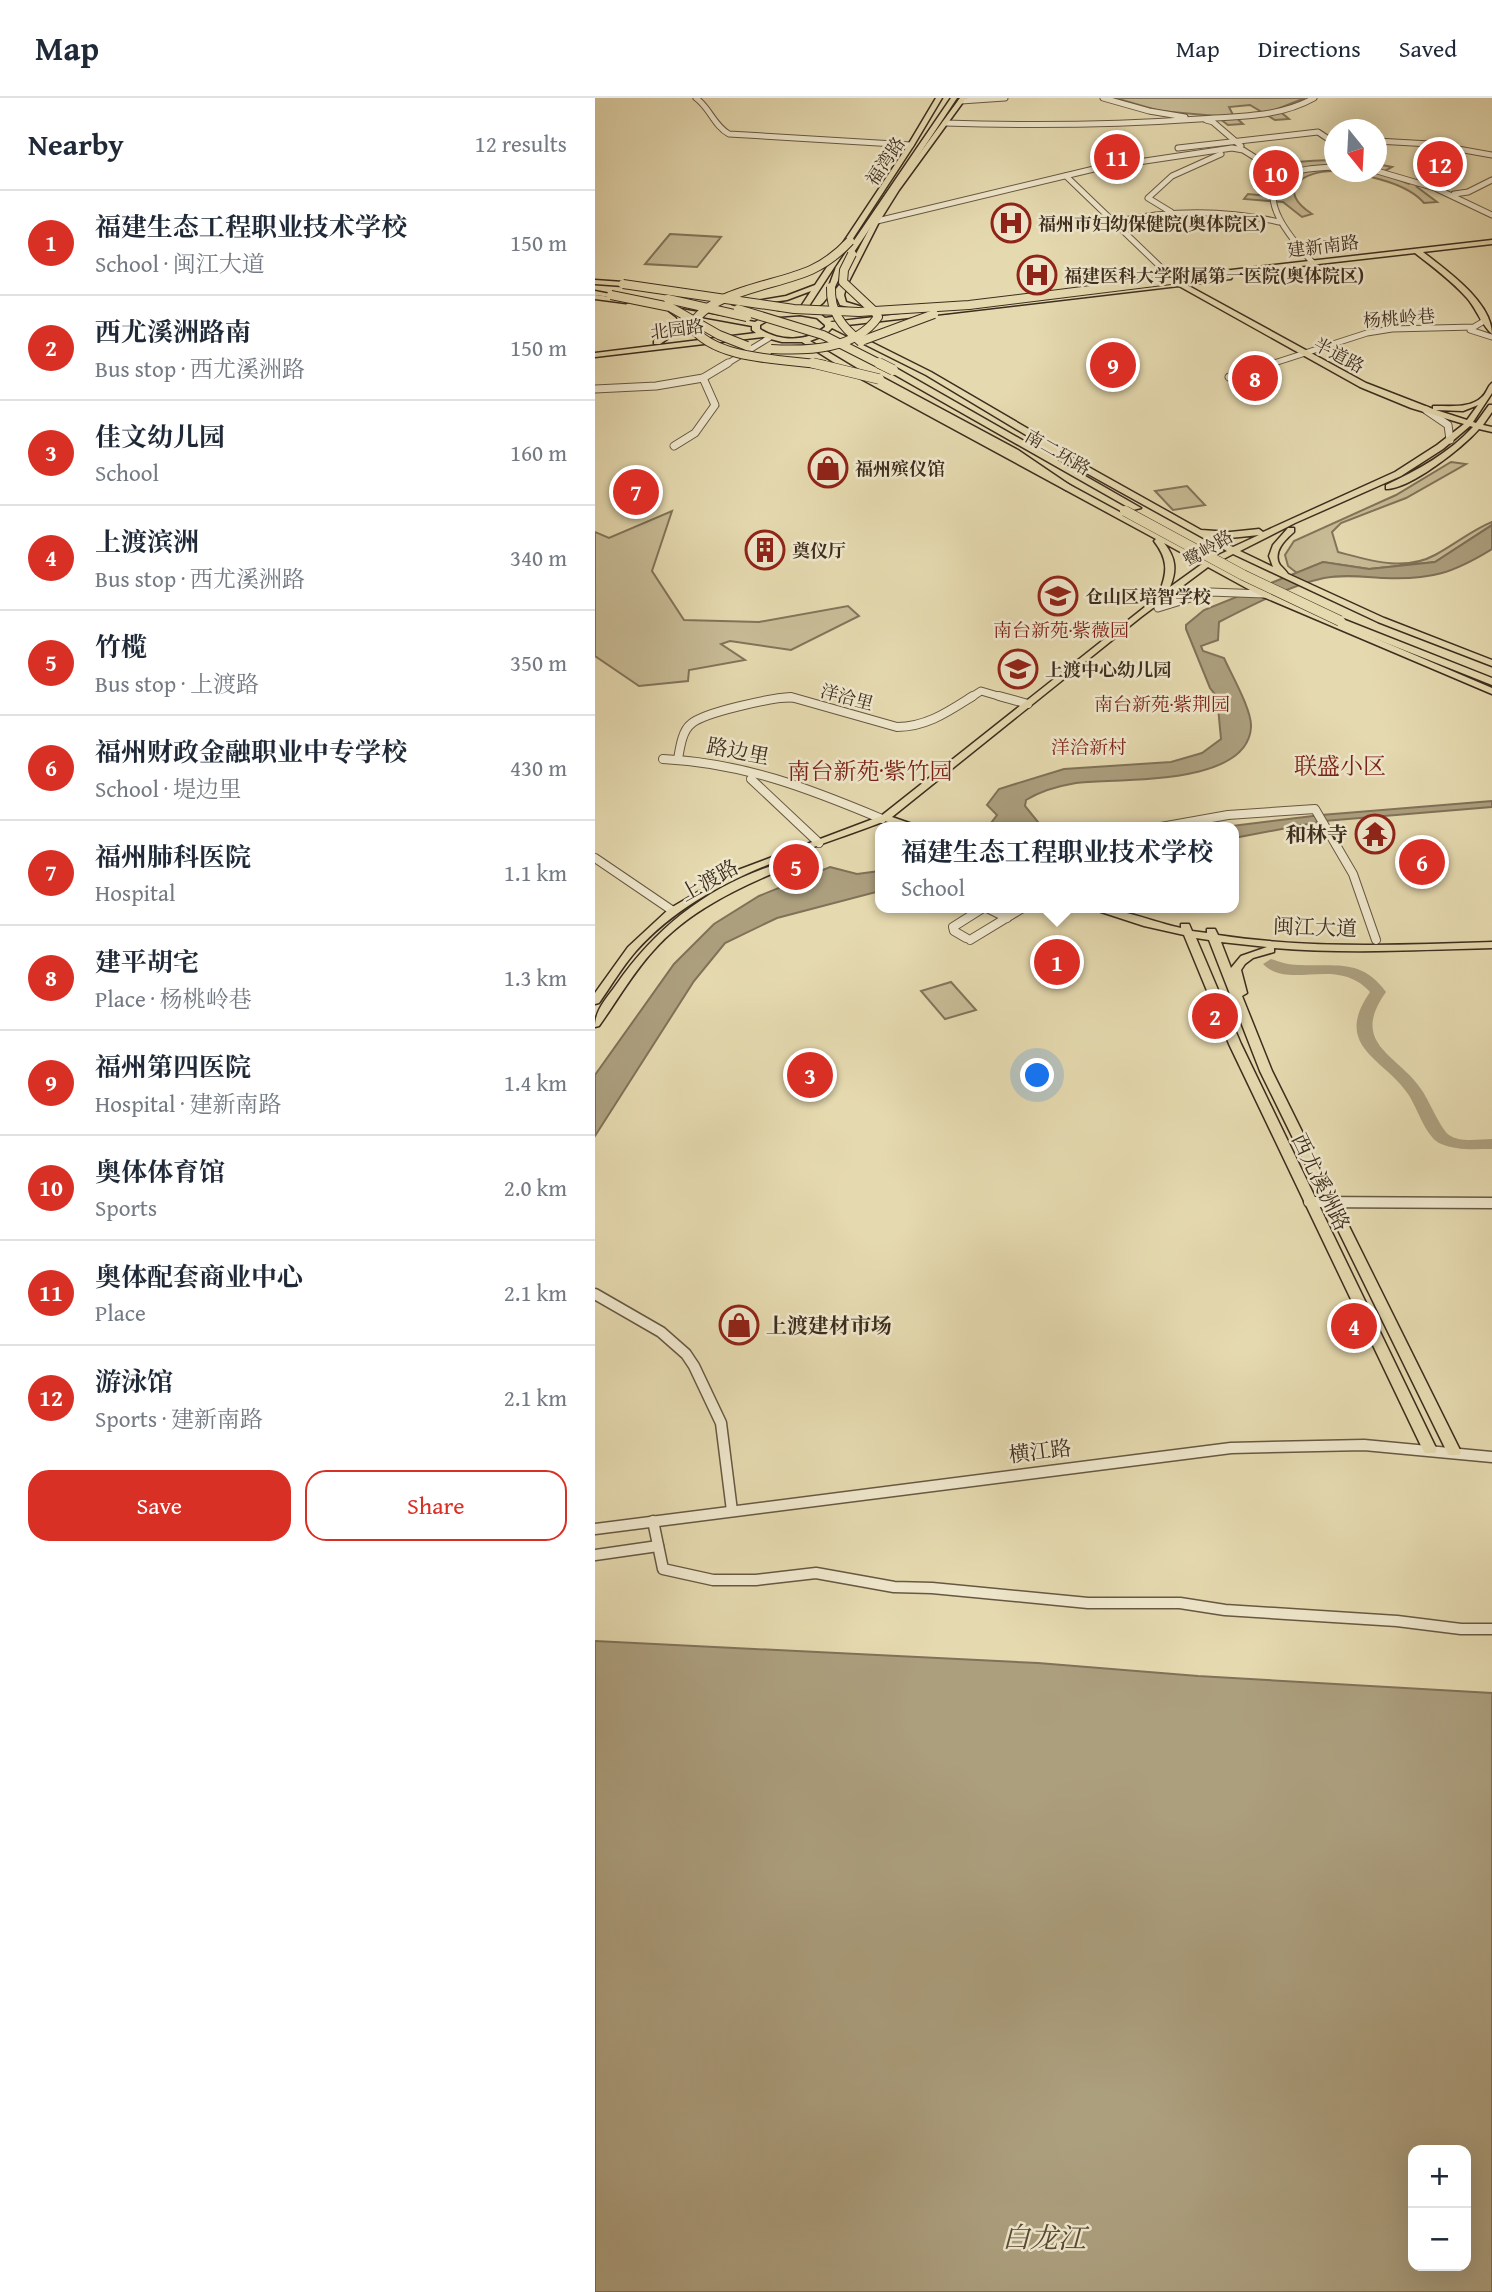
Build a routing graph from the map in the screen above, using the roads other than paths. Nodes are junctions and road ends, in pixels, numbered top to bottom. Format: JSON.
{"nodes":[{"id":1,"x":696,"y":98,"type":"edge"},
{"id":2,"x":939,"y":98,"type":"edge"},
{"id":3,"x":946,"y":98,"type":"edge"},
{"id":4,"x":1005,"y":98,"type":"edge"},
{"id":5,"x":1103,"y":98,"type":"edge"},
{"id":6,"x":1314,"y":98,"type":"edge"},
{"id":7,"x":959,"y":99,"type":"edge"},
{"id":8,"x":1204,"y":119,"type":"junction"},
{"id":9,"x":945,"y":123,"type":"junction"},
{"id":10,"x":1324,"y":136,"type":"edge"},
{"id":11,"x":1235,"y":141,"type":"junction"},
{"id":12,"x":1387,"y":142,"type":"edge"},
{"id":13,"x":911,"y":145,"type":"junction"},
{"id":14,"x":1178,"y":148,"type":"dead end"},
{"id":15,"x":1239,"y":148,"type":"junction"},
{"id":16,"x":1492,"y":155,"type":"edge"},
{"id":17,"x":1324,"y":168,"type":"edge"},
{"id":18,"x":1275,"y":170,"type":"dead end"},
{"id":19,"x":1387,"y":175,"type":"edge"},
{"id":20,"x":1066,"y":176,"type":"junction"},
{"id":21,"x":1492,"y":180,"type":"edge"},
{"id":22,"x":1471,"y":191,"type":"junction"},
{"id":23,"x":1447,"y":192,"type":"junction"},
{"id":24,"x":1465,"y":200,"type":"junction"},
{"id":25,"x":1171,"y":212,"type":"junction"},
{"id":26,"x":1274,"y":212,"type":"junction"},
{"id":27,"x":1492,"y":215,"type":"edge"},
{"id":28,"x":1252,"y":216,"type":"junction"},
{"id":29,"x":877,"y":221,"type":"junction"},
{"id":30,"x":1114,"y":222,"type":"junction"},
{"id":31,"x":1279,"y":222,"type":"junction"},
{"id":32,"x":854,"y":241,"type":"junction"},
{"id":33,"x":1491,"y":244,"type":"edge"},
{"id":34,"x":1423,"y":252,"type":"junction"},
{"id":35,"x":852,"y":254,"type":"junction"},
{"id":36,"x":1313,"y":263,"type":"junction"},
{"id":37,"x":1228,"y":275,"type":"junction"},
{"id":38,"x":1172,"y":278,"type":"junction"},
{"id":39,"x":847,"y":279,"type":"junction"},
{"id":40,"x":1183,"y":284,"type":"junction"},
{"id":41,"x":650,"y":287,"type":"junction"},
{"id":42,"x":815,"y":287,"type":"junction"},
{"id":43,"x":595,"y":288,"type":"edge"},
{"id":44,"x":618,"y":289,"type":"junction"},
{"id":45,"x":734,"y":302,"type":"junction"},
{"id":46,"x":959,"y":303,"type":"junction"},
{"id":47,"x":669,"y":309,"type":"junction"},
{"id":48,"x":974,"y":309,"type":"junction"},
{"id":49,"x":1479,"y":309,"type":"junction"},
{"id":50,"x":1492,"y":312,"type":"edge"},
{"id":51,"x":800,"y":313,"type":"junction"},
{"id":52,"x":778,"y":314,"type":"junction"},
{"id":53,"x":815,"y":315,"type":"junction"},
{"id":54,"x":698,"y":321,"type":"junction"},
{"id":55,"x":827,"y":322,"type":"junction"},
{"id":56,"x":1452,"y":329,"type":"junction"},
{"id":57,"x":761,"y":332,"type":"junction"},
{"id":58,"x":1492,"y":334,"type":"edge"},
{"id":59,"x":802,"y":339,"type":"junction"},
{"id":60,"x":657,"y":342,"type":"junction"},
{"id":61,"x":595,"y":349,"type":"edge"},
{"id":62,"x":1303,"y":352,"type":"junction"},
{"id":63,"x":595,"y":355,"type":"edge"},
{"id":64,"x":885,"y":373,"type":"junction"},
{"id":65,"x":1229,"y":377,"type":"dead end"},
{"id":66,"x":703,"y":378,"type":"junction"},
{"id":67,"x":944,"y":383,"type":"junction"},
{"id":68,"x":1492,"y":385,"type":"edge"},
{"id":69,"x":595,"y":389,"type":"edge"},
{"id":70,"x":1488,"y":395,"type":"junction"},
{"id":71,"x":1492,"y":407,"type":"edge"},
{"id":72,"x":1426,"y":408,"type":"junction"},
{"id":73,"x":1474,"y":423,"type":"junction"},
{"id":74,"x":1492,"y":428,"type":"edge"},
{"id":75,"x":1492,"y":436,"type":"edge"},
{"id":76,"x":1450,"y":440,"type":"junction"},
{"id":77,"x":674,"y":446,"type":"dead end"},
{"id":78,"x":1453,"y":451,"type":"junction"},
{"id":79,"x":1015,"y":452,"type":"junction"},
{"id":80,"x":1048,"y":462,"type":"junction"},
{"id":81,"x":1069,"y":488,"type":"junction"},
{"id":82,"x":1292,"y":525,"type":"junction"},
{"id":83,"x":1189,"y":528,"type":"junction"},
{"id":84,"x":1153,"y":536,"type":"junction"},
{"id":85,"x":1231,"y":550,"type":"junction"},
{"id":86,"x":1241,"y":555,"type":"junction"},
{"id":87,"x":1211,"y":567,"type":"junction"},
{"id":88,"x":1293,"y":579,"type":"junction"},
{"id":89,"x":1264,"y":594,"type":"junction"},
{"id":90,"x":1161,"y":597,"type":"junction"},
{"id":91,"x":1157,"y":608,"type":"junction"},
{"id":92,"x":1490,"y":675,"type":"edge"},
{"id":93,"x":1492,"y":691,"type":"edge"},
{"id":94,"x":1028,"y":704,"type":"junction"},
{"id":95,"x":663,"y":759,"type":"dead end"},
{"id":96,"x":678,"y":760,"type":"junction"},
{"id":97,"x":751,"y":779,"type":"dead end"},
{"id":98,"x":884,"y":822,"type":"edge"},
{"id":99,"x":1189,"y":822,"type":"edge"},
{"id":100,"x":875,"y":825,"type":"edge"},
{"id":101,"x":875,"y":826,"type":"edge"},
{"id":102,"x":819,"y":842,"type":"junction"},
{"id":103,"x":595,"y":858,"type":"edge"},
{"id":104,"x":673,"y":911,"type":"junction"},
{"id":105,"x":977,"y":913,"type":"edge"},
{"id":106,"x":996,"y":913,"type":"edge"},
{"id":107,"x":1015,"y":913,"type":"edge"},
{"id":108,"x":1118,"y":913,"type":"edge"},
{"id":109,"x":1137,"y":913,"type":"edge"},
{"id":110,"x":1007,"y":918,"type":"junction"},
{"id":111,"x":1187,"y":931,"type":"junction"},
{"id":112,"x":1212,"y":935,"type":"junction"},
{"id":113,"x":1492,"y":937,"type":"edge"},
{"id":114,"x":1376,"y":940,"type":"junction"},
{"id":115,"x":1492,"y":945,"type":"edge"},
{"id":116,"x":1284,"y":948,"type":"junction"},
{"id":117,"x":595,"y":1001,"type":"edge"},
{"id":118,"x":1246,"y":1021,"type":"junction"},
{"id":119,"x":595,"y":1024,"type":"edge"},
{"id":120,"x":1309,"y":1202,"type":"junction"},
{"id":121,"x":1331,"y":1202,"type":"junction"},
{"id":122,"x":1492,"y":1203,"type":"edge"},
{"id":123,"x":595,"y":1294,"type":"edge"},
{"id":124,"x":1430,"y":1450,"type":"junction"},
{"id":125,"x":1454,"y":1452,"type":"junction"},
{"id":126,"x":1492,"y":1457,"type":"edge"},
{"id":127,"x":732,"y":1511,"type":"junction"},
{"id":128,"x":653,"y":1521,"type":"junction"},
{"id":129,"x":595,"y":1529,"type":"edge"},
{"id":130,"x":658,"y":1546,"type":"junction"},
{"id":131,"x":595,"y":1555,"type":"edge"},
{"id":132,"x":1492,"y":1629,"type":"edge"}],
"edges":[{"from":1,"to":13,"type":"street"},
{"from":2,"to":13,"type":"main road"},
{"from":3,"to":32,"type":"highway","name":"福湾路"},
{"from":4,"to":7,"type":"street"},
{"from":5,"to":8,"type":"street"},
{"from":6,"to":8,"type":"street"},
{"from":7,"to":9,"type":"main road"},
{"from":7,"to":32,"type":"highway","name":"福湾路"},
{"from":8,"to":9,"type":"street"},
{"from":8,"to":11,"type":"street"},
{"from":9,"to":29,"type":"main road"},
{"from":10,"to":11,"type":"street"},
{"from":11,"to":14,"type":"street"},
{"from":11,"to":15,"type":"street"},
{"from":12,"to":16,"type":"street"},
{"from":13,"to":42,"type":"main road"},
{"from":15,"to":18,"type":"street"},
{"from":15,"to":20,"type":"street"},
{"from":15,"to":25,"type":"street"},
{"from":17,"to":26,"type":"street"},
{"from":19,"to":23,"type":"street"},
{"from":20,"to":29,"type":"street"},
{"from":20,"to":30,"type":"street"},
{"from":21,"to":22,"type":"street"},
{"from":22,"to":23,"type":"street"},
{"from":22,"to":24,"type":"street"},
{"from":23,"to":24,"type":"street"},
{"from":24,"to":27,"type":"street"},
{"from":25,"to":28,"type":"street"},
{"from":25,"to":30,"type":"street"},
{"from":26,"to":28,"type":"street"},
{"from":26,"to":31,"type":"street"},
{"from":28,"to":31,"type":"street"},
{"from":29,"to":39,"type":"main road"},
{"from":30,"to":38,"type":"street"},
{"from":31,"to":36,"type":"street"},
{"from":32,"to":35,"type":"highway"},
{"from":32,"to":41,"type":"highway","bridge":true},
{"from":32,"to":64,"type":"highway","bridge":true},
{"from":33,"to":34,"type":"main road","name":"建新南路"},
{"from":34,"to":36,"type":"main road","name":"建新南路"},
{"from":34,"to":37,"type":"main road","name":"建新南路"},
{"from":34,"to":49,"type":"main road"},
{"from":34,"to":50,"type":"main road"},
{"from":35,"to":54,"type":"highway","bridge":true},
{"from":35,"to":80,"type":"highway","bridge":true},
{"from":36,"to":37,"type":"main road","name":"建新南路"},
{"from":37,"to":38,"type":"main road","name":"建新南路"},
{"from":37,"to":40,"type":"main road","name":"建新南路"},
{"from":37,"to":41,"type":"highway","bridge":true},
{"from":37,"to":54,"type":"highway","bridge":true},
{"from":38,"to":46,"type":"main road","name":"建新南路"},
{"from":39,"to":46,"type":"main road"},
{"from":39,"to":53,"type":"main road"},
{"from":40,"to":48,"type":"main road","name":"建新南路"},
{"from":40,"to":62,"type":"main road","name":"半道路"},
{"from":41,"to":44,"type":"highway","bridge":true},
{"from":42,"to":45,"type":"main road"},
{"from":42,"to":51,"type":"main road"},
{"from":43,"to":44,"type":"highway"},
{"from":43,"to":44,"type":"highway"},
{"from":43,"to":45,"type":"main road"},
{"from":43,"to":47,"type":"main road"},
{"from":44,"to":54,"type":"highway","bridge":true},
{"from":44,"to":64,"type":"highway","name":"南二环路","bridge":true},
{"from":45,"to":52,"type":"main road"},
{"from":46,"to":55,"type":"main road","name":"建新南路"},
{"from":47,"to":57,"type":"main road"},
{"from":47,"to":60,"type":"main road"},
{"from":48,"to":55,"type":"main road","name":"建新南路"},
{"from":48,"to":67,"type":"main road"},
{"from":49,"to":56,"type":"street"},
{"from":49,"to":58,"type":"main road"},
{"from":51,"to":52,"type":"main road"},
{"from":51,"to":53,"type":"main road"},
{"from":52,"to":57,"type":"main road"},
{"from":53,"to":55,"type":"main road"},
{"from":55,"to":59,"type":"main road"},
{"from":55,"to":67,"type":"main road"},
{"from":56,"to":58,"type":"street"},
{"from":56,"to":62,"type":"street","name":"杨桃岭巷"},
{"from":57,"to":59,"type":"main road"},
{"from":57,"to":60,"type":"main road","name":"北园路"},
{"from":57,"to":63,"type":"main road","name":"北园路"},
{"from":57,"to":66,"type":"street"},
{"from":59,"to":81,"type":"main road"},
{"from":60,"to":61,"type":"main road","name":"北园路"},
{"from":62,"to":65,"type":"street","name":"杨桃岭巷"},
{"from":62,"to":72,"type":"main road","name":"半道路"},
{"from":64,"to":79,"type":"highway"},
{"from":64,"to":80,"type":"highway","name":"南二环路"},
{"from":66,"to":69,"type":"street"},
{"from":66,"to":77,"type":"street"},
{"from":67,"to":83,"type":"main road"},
{"from":68,"to":70,"type":"main road","name":"鹭岭路"},
{"from":70,"to":72,"type":"main road"},
{"from":70,"to":73,"type":"main road","name":"鹭岭路"},
{"from":71,"to":73,"type":"main road","name":"鹭岭路"},
{"from":72,"to":73,"type":"main road","name":"半道路"},
{"from":72,"to":76,"type":"street"},
{"from":73,"to":74,"type":"main road","name":"半道路"},
{"from":73,"to":76,"type":"main road","name":"鹭岭路"},
{"from":73,"to":78,"type":"main road","name":"鹭岭路"},
{"from":75,"to":78,"type":"main road"},
{"from":76,"to":82,"type":"main road","name":"鹭岭路"},
{"from":78,"to":82,"type":"main road","name":"鹭岭路"},
{"from":79,"to":80,"type":"highway"},
{"from":79,"to":81,"type":"highway"},
{"from":80,"to":92,"type":"highway","name":"南二环路","bridge":true},
{"from":81,"to":84,"type":"main road"},
{"from":82,"to":83,"type":"main road"},
{"from":82,"to":85,"type":"main road","name":"鹭岭路"},
{"from":82,"to":86,"type":"main road","name":"鹭岭路"},
{"from":82,"to":88,"type":"main road"},
{"from":83,"to":85,"type":"main road"},
{"from":84,"to":87,"type":"main road"},
{"from":84,"to":90,"type":"main road"},
{"from":85,"to":86,"type":"main road"},
{"from":85,"to":87,"type":"main road","name":"鹭岭路"},
{"from":86,"to":87,"type":"main road","name":"鹭岭路"},
{"from":86,"to":88,"type":"main road"},
{"from":87,"to":89,"type":"main road"},
{"from":87,"to":90,"type":"main road","name":"鹭岭路"},
{"from":87,"to":91,"type":"main road","name":"鹭岭路"},
{"from":88,"to":92,"type":"main road"},
{"from":89,"to":91,"type":"street"},
{"from":89,"to":93,"type":"main road"},
{"from":90,"to":94,"type":"main road","name":"鹭岭路"},
{"from":91,"to":98,"type":"main road","name":"鹭岭路"},
{"from":94,"to":96,"type":"street","name":"洋洽里"},
{"from":94,"to":98,"type":"main road","name":"鹭岭路"},
{"from":95,"to":96,"type":"street","name":"路边里"},
{"from":96,"to":98,"type":"street","name":"路边里"},
{"from":97,"to":102,"type":"street"},
{"from":99,"to":114,"type":"street"},
{"from":100,"to":102,"type":"main road","name":"上渡路"},
{"from":101,"to":119,"type":"main road","name":"上渡路"},
{"from":102,"to":104,"type":"main road","name":"上渡路"},
{"from":103,"to":104,"type":"street"},
{"from":104,"to":117,"type":"main road","name":"上渡路"},
{"from":105,"to":110,"type":"street"},
{"from":106,"to":110,"type":"street"},
{"from":107,"to":110,"type":"street"},
{"from":108,"to":111,"type":"main road","name":"闽江大道"},
{"from":109,"to":111,"type":"main road","name":"闽江大道"},
{"from":111,"to":112,"type":"main road","name":"闽江大道"},
{"from":111,"to":120,"type":"main road","name":"西尤溪洲路"},
{"from":112,"to":114,"type":"main road","name":"闽江大道"},
{"from":112,"to":116,"type":"main road","name":"闽江大道"},
{"from":112,"to":118,"type":"main road","name":"西尤溪洲路"},
{"from":113,"to":114,"type":"main road","name":"闽江大道"},
{"from":115,"to":116,"type":"main road","name":"闽江大道"},
{"from":116,"to":118,"type":"main road"},
{"from":118,"to":121,"type":"main road","name":"西尤溪洲路"},
{"from":120,"to":121,"type":"street"},
{"from":120,"to":124,"type":"main road","name":"西尤溪洲路"},
{"from":121,"to":122,"type":"street"},
{"from":121,"to":125,"type":"main road","name":"西尤溪洲路"},
{"from":123,"to":127,"type":"street"},
{"from":124,"to":125,"type":"street","name":"横江路"},
{"from":124,"to":127,"type":"street","name":"横江路"},
{"from":125,"to":126,"type":"street","name":"横江路"},
{"from":127,"to":128,"type":"street","name":"横江路"},
{"from":128,"to":129,"type":"street","name":"横江路"},
{"from":128,"to":130,"type":"street"},
{"from":130,"to":131,"type":"street"},
{"from":130,"to":132,"type":"street"}]}
